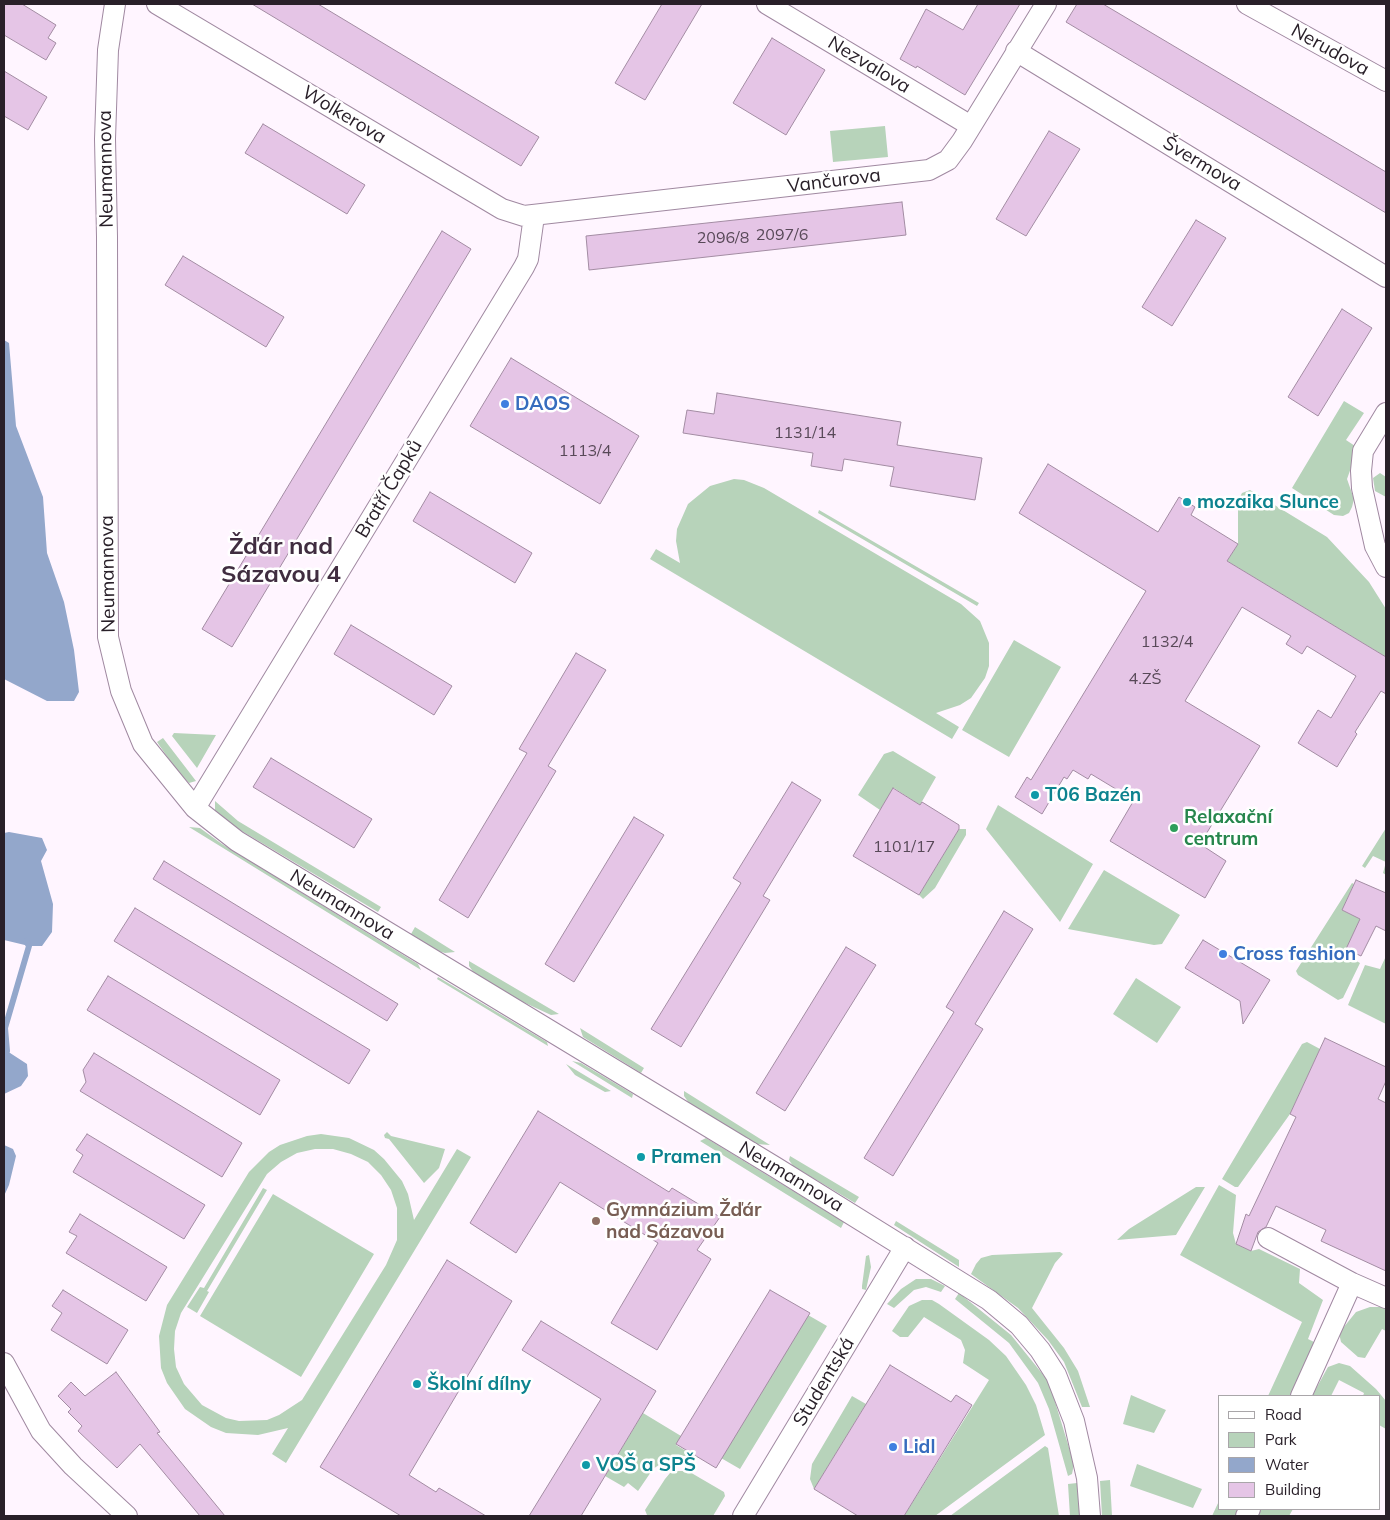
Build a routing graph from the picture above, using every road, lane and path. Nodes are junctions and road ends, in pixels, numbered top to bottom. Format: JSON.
{"nodes":[{"id":1,"x":115,"y":4,"type":"edge"},
{"id":2,"x":157,"y":4,"type":"edge"},
{"id":3,"x":767,"y":4,"type":"edge"},
{"id":4,"x":1046,"y":4,"type":"edge"},
{"id":5,"x":1248,"y":4,"type":"edge"},
{"id":6,"x":1016,"y":51,"type":"junction"},
{"id":7,"x":1386,"y":81,"type":"edge"},
{"id":8,"x":971,"y":126,"type":"junction"},
{"id":9,"x":534,"y":216,"type":"junction"},
{"id":10,"x":1386,"y":277,"type":"edge"},
{"id":11,"x":1386,"y":413,"type":"edge"},
{"id":12,"x":1386,"y":568,"type":"edge"},
{"id":13,"x":195,"y":808,"type":"junction"},
{"id":14,"x":1268,"y":1238,"type":"dead end"},
{"id":15,"x":906,"y":1247,"type":"junction"},
{"id":16,"x":1352,"y":1283,"type":"junction"},
{"id":17,"x":1386,"y":1298,"type":"edge"},
{"id":18,"x":4,"y":1363,"type":"edge"},
{"id":19,"x":1301,"y":1395,"type":"edge"},
{"id":20,"x":127,"y":1516,"type":"edge"},
{"id":21,"x":743,"y":1516,"type":"edge"},
{"id":22,"x":1090,"y":1516,"type":"edge"}],
"edges":[{"from":1,"to":13,"type":"street","name":"Neumannova"},
{"from":2,"to":9,"type":"street","name":"Wolkerova"},
{"from":3,"to":8,"type":"street","name":"Nezvalova"},
{"from":4,"to":6,"type":"street","name":"Vančurova"},
{"from":5,"to":7,"type":"street","name":"Nerudova"},
{"from":6,"to":8,"type":"street","name":"Vančurova"},
{"from":6,"to":10,"type":"street","name":"Švermova"},
{"from":8,"to":9,"type":"street","name":"Vančurova"},
{"from":9,"to":13,"type":"street","name":"Bratří Čapků"},
{"from":11,"to":12,"type":"street"},
{"from":13,"to":15,"type":"street","name":"Neumannova"},
{"from":14,"to":16,"type":"street"},
{"from":15,"to":21,"type":"street","name":"Studentská"},
{"from":15,"to":22,"type":"street","name":"Neumannova"},
{"from":16,"to":17,"type":"street"},
{"from":16,"to":19,"type":"street"},
{"from":18,"to":20,"type":"street"}]}
